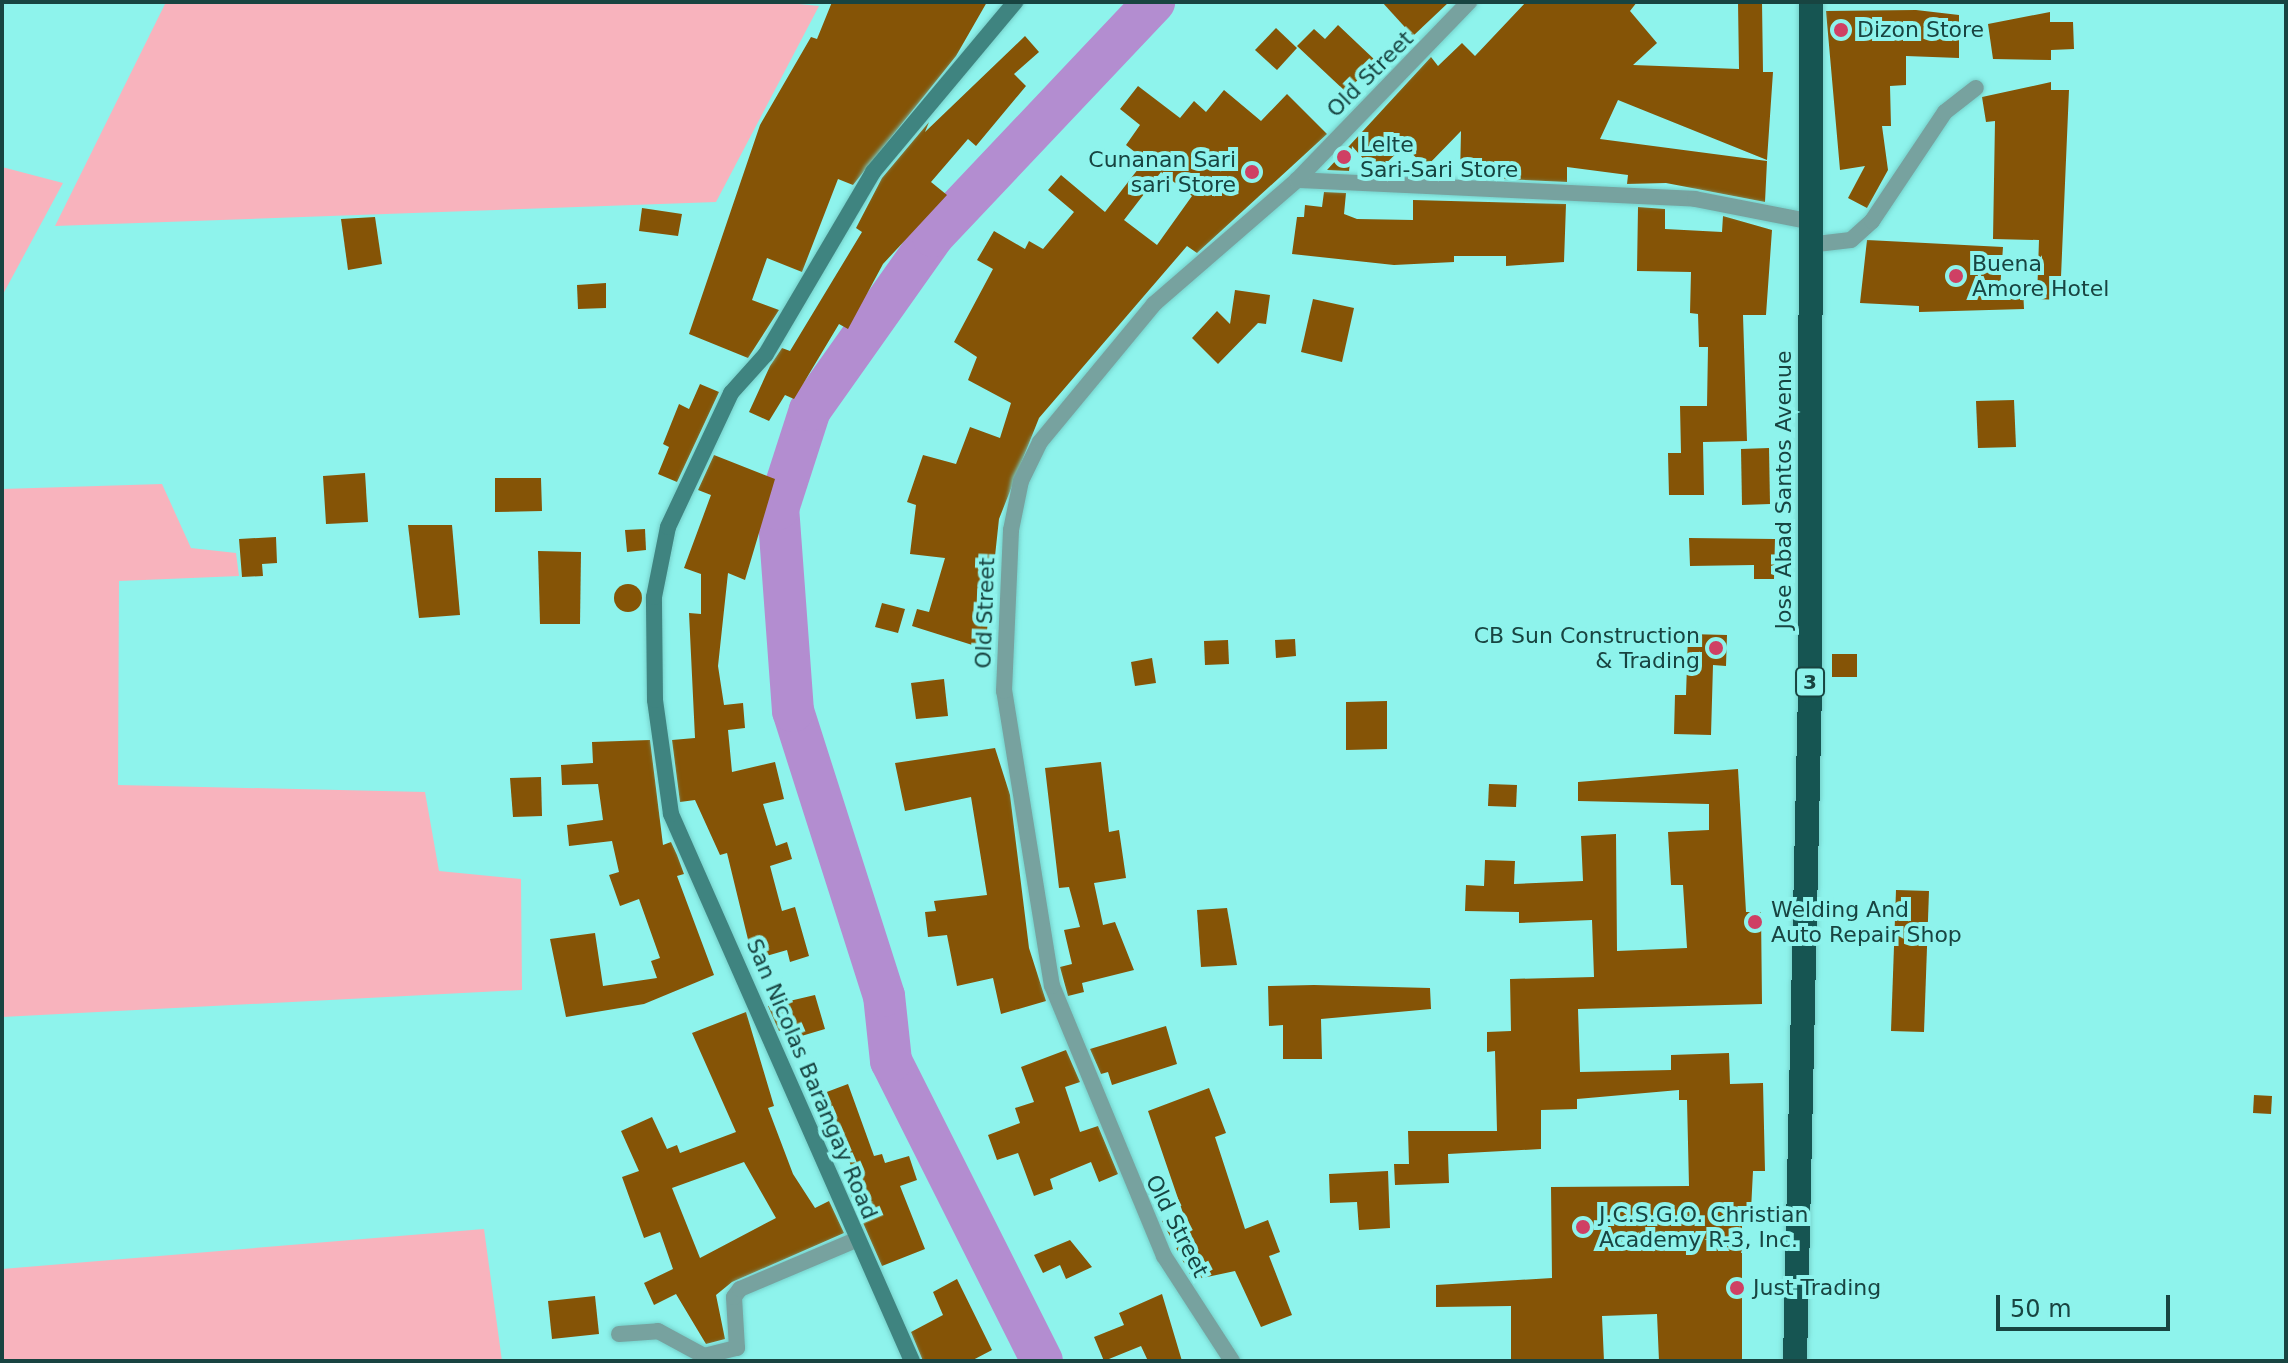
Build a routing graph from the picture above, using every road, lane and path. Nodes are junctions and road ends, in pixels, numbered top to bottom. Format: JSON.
{"nodes":[{"id":1,"x":1015,"y":2,"type":"edge"},
{"id":2,"x":1469,"y":2,"type":"edge"},
{"id":3,"x":1811,"y":2,"type":"edge"},
{"id":4,"x":1976,"y":88,"type":"dead end"},
{"id":5,"x":1297,"y":180,"type":"junction"},
{"id":6,"x":1808,"y":233,"type":"junction"},
{"id":7,"x":856,"y":1240,"type":"junction"},
{"id":8,"x":619,"y":1334,"type":"dead end"},
{"id":9,"x":912,"y":1361,"type":"edge"},
{"id":10,"x":1232,"y":1361,"type":"edge"},
{"id":11,"x":1795,"y":1361,"type":"edge"}],
"edges":[{"from":1,"to":7,"type":"street","name":"San Nicolas Barangay Road"},
{"from":2,"to":5,"type":"street","name":"Old Street"},
{"from":3,"to":6,"type":"highway","name":"Jose Abad Santos Avenue","number":"3"},
{"from":4,"to":6,"type":"street"},
{"from":5,"to":6,"type":"street"},
{"from":5,"to":10,"type":"street","name":"Old Street"},
{"from":6,"to":11,"type":"highway","name":"Jose Abad Santos Avenue","number":"3"},
{"from":7,"to":8,"type":"street"},
{"from":7,"to":9,"type":"street","name":"San Nicolas Barangay Road"}]}
